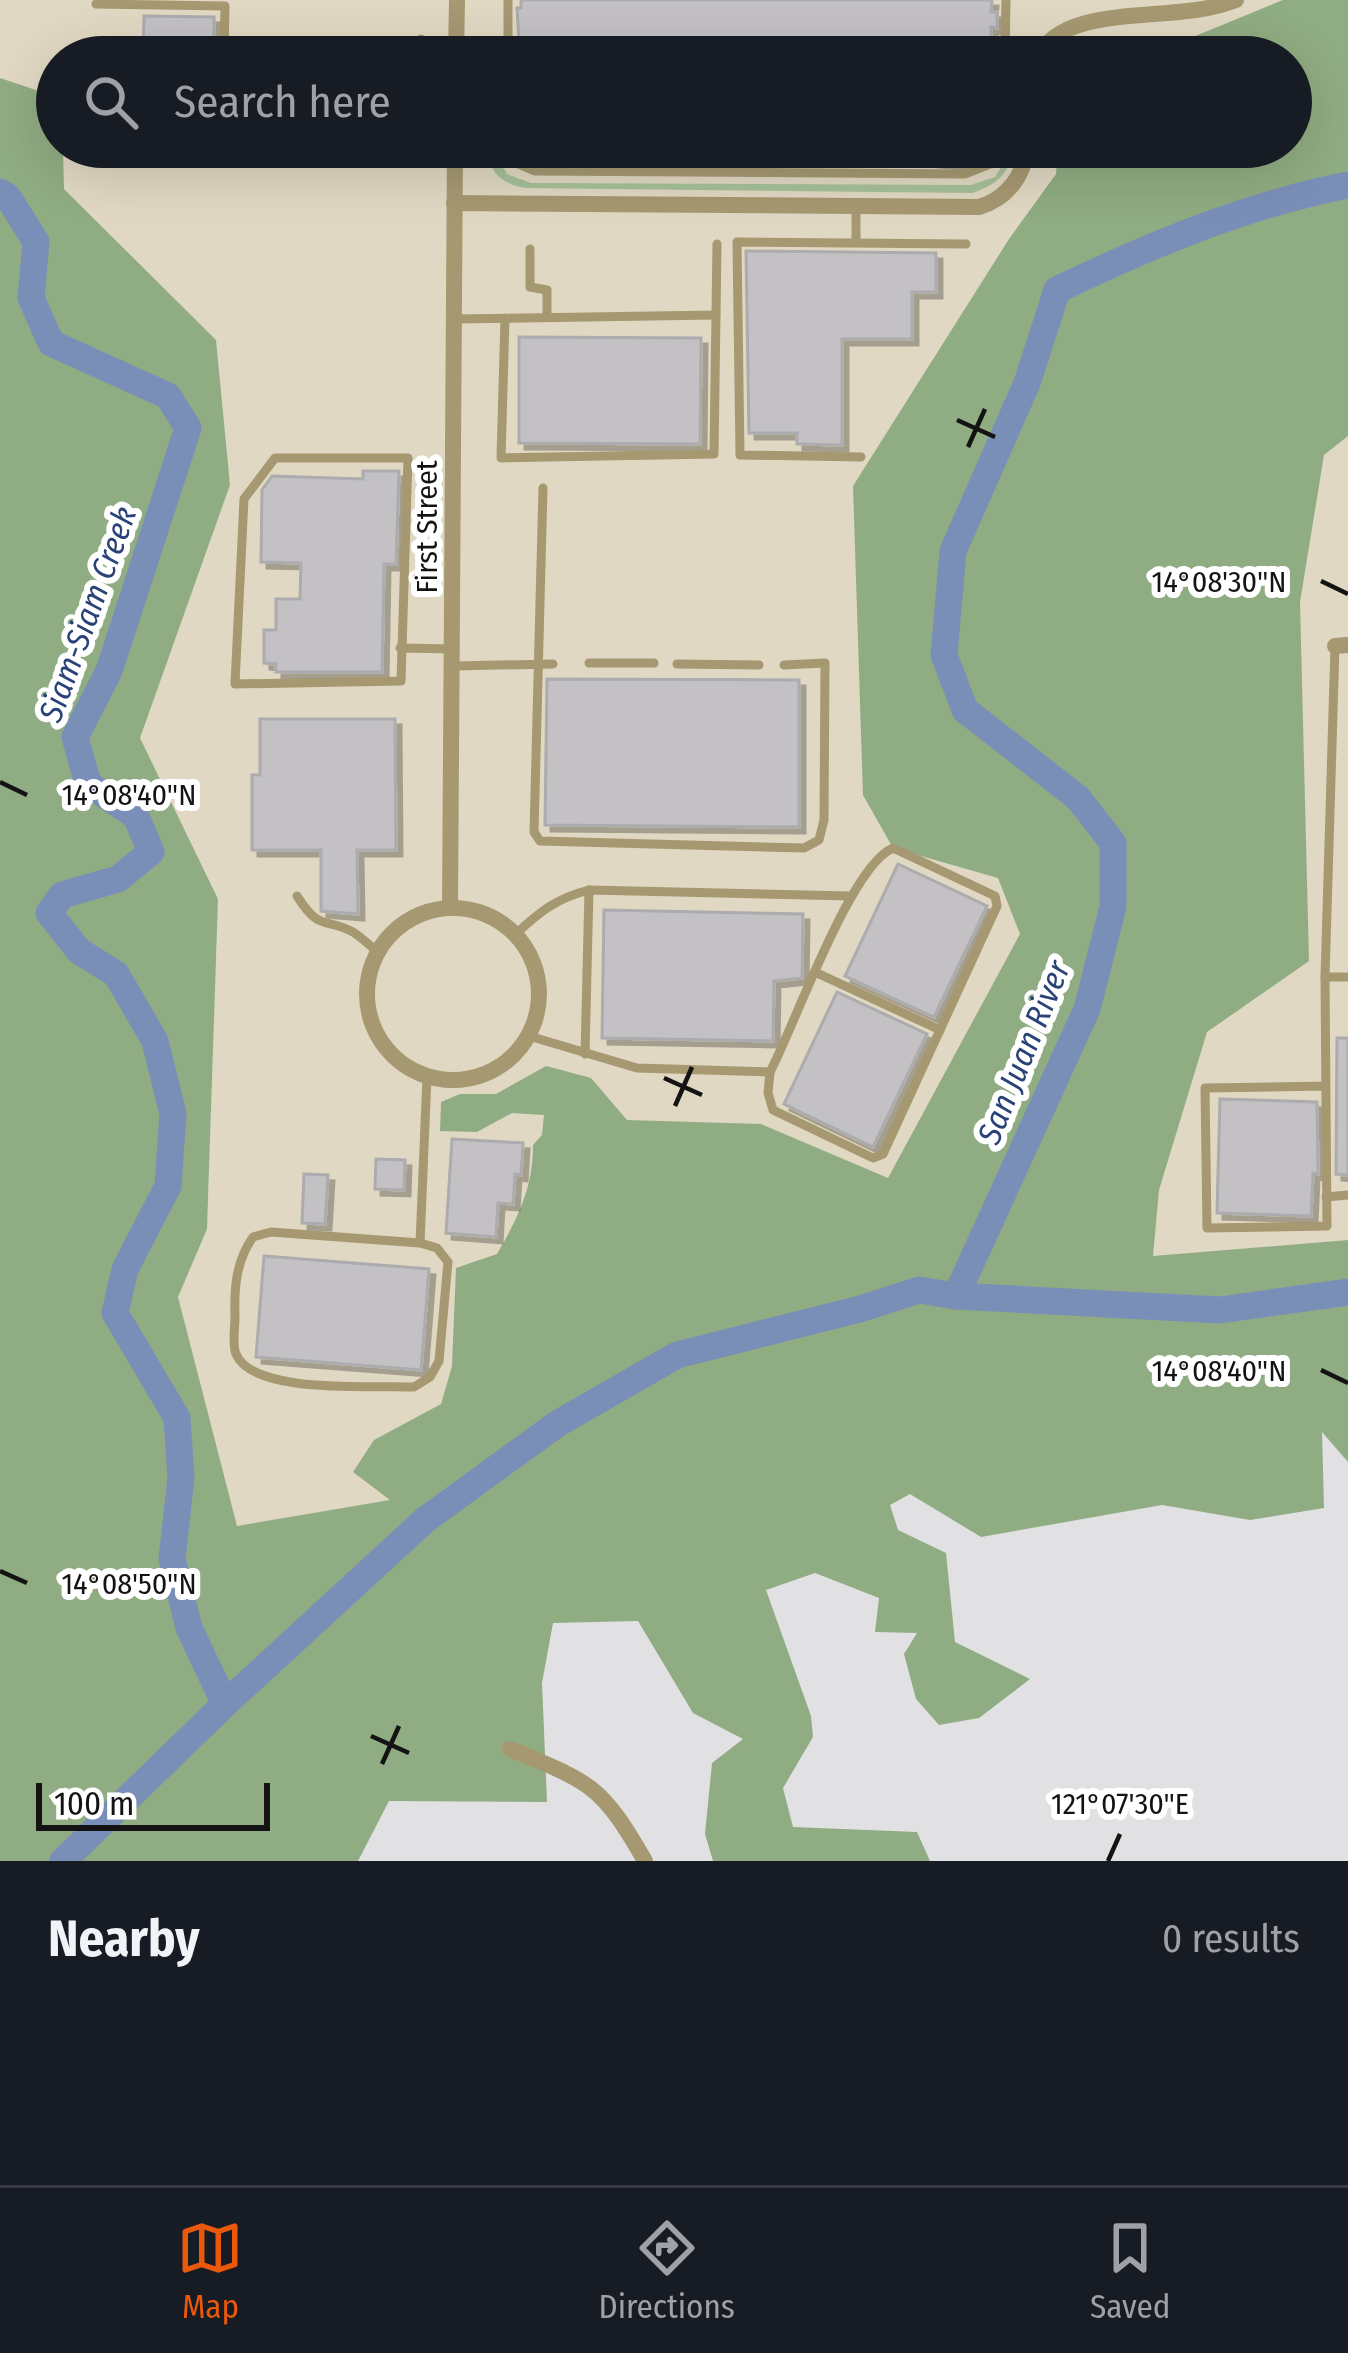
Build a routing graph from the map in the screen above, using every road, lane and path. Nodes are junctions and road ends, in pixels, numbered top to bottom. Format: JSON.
{"nodes":[{"id":1,"x":457,"y":0,"type":"edge"},
{"id":2,"x":508,"y":0,"type":"edge"},
{"id":3,"x":1006,"y":0,"type":"edge"},
{"id":4,"x":1236,"y":0,"type":"edge"},
{"id":5,"x":142,"y":2,"type":"edge"},
{"id":6,"x":96,"y":4,"type":"dead end"},
{"id":7,"x":224,"y":36,"type":"edge"},
{"id":8,"x":456,"y":36,"type":"edge"},
{"id":9,"x":508,"y":36,"type":"edge"},
{"id":10,"x":1005,"y":36,"type":"edge"},
{"id":11,"x":1050,"y":36,"type":"edge"},
{"id":12,"x":455,"y":168,"type":"edge"},
{"id":13,"x":528,"y":168,"type":"edge"},
{"id":14,"x":980,"y":168,"type":"edge"},
{"id":15,"x":1022,"y":168,"type":"edge"},
{"id":16,"x":454,"y":202,"type":"junction"},
{"id":17,"x":856,"y":207,"type":"junction"},
{"id":18,"x":856,"y":241,"type":"junction"},
{"id":19,"x":717,"y":244,"type":"dead end"},
{"id":20,"x":966,"y":244,"type":"dead end"},
{"id":21,"x":530,"y":250,"type":"dead end"},
{"id":22,"x":716,"y":315,"type":"junction"},
{"id":23,"x":547,"y":317,"type":"junction"},
{"id":24,"x":506,"y":318,"type":"junction"},
{"id":25,"x":454,"y":319,"type":"junction"},
{"id":26,"x":861,"y":457,"type":"dead end"},
{"id":27,"x":543,"y":488,"type":"dead end"},
{"id":28,"x":1341,"y":646,"type":"edge"},
{"id":29,"x":400,"y":648,"type":"junction"},
{"id":30,"x":454,"y":658,"type":"junction"},
{"id":31,"x":589,"y":663,"type":"dead end"},
{"id":32,"x":654,"y":663,"type":"dead end"},
{"id":33,"x":537,"y":664,"type":"junction"},
{"id":34,"x":553,"y":664,"type":"dead end"},
{"id":35,"x":676,"y":664,"type":"dead end"},
{"id":36,"x":784,"y":664,"type":"dead end"},
{"id":37,"x":759,"y":665,"type":"dead end"},
{"id":38,"x":1331,"y":717,"type":"junction"},
{"id":39,"x":1348,"y":718,"type":"edge"},
{"id":40,"x":589,"y":890,"type":"junction"},
{"id":41,"x":297,"y":896,"type":"dead end"},
{"id":42,"x":851,"y":896,"type":"junction"},
{"id":43,"x":451,"y":907,"type":"junction"},
{"id":44,"x":516,"y":934,"type":"junction"},
{"id":45,"x":376,"y":951,"type":"junction"},
{"id":46,"x":817,"y":973,"type":"junction"},
{"id":47,"x":1325,"y":977,"type":"junction"},
{"id":48,"x":1348,"y":977,"type":"edge"},
{"id":49,"x":940,"y":1030,"type":"junction"},
{"id":50,"x":529,"y":1036,"type":"junction"},
{"id":51,"x":585,"y":1054,"type":"junction"},
{"id":52,"x":770,"y":1072,"type":"junction"},
{"id":53,"x":428,"y":1077,"type":"junction"},
{"id":54,"x":1326,"y":1086,"type":"junction"},
{"id":55,"x":1348,"y":1195,"type":"edge"},
{"id":56,"x":1326,"y":1197,"type":"junction"},
{"id":57,"x":420,"y":1244,"type":"junction"},
{"id":58,"x":510,"y":1750,"type":"dead end"},
{"id":59,"x":645,"y":1861,"type":"edge"}],
"edges":[{"from":1,"to":8,"type":"street"},
{"from":2,"to":9,"type":"lane"},
{"from":3,"to":10,"type":"lane"},
{"from":4,"to":11,"type":"street"},
{"from":5,"to":6,"type":"lane"},
{"from":5,"to":7,"type":"lane"},
{"from":12,"to":16,"type":"street","name":"First Street"},
{"from":13,"to":14,"type":"lane"},
{"from":15,"to":17,"type":"street"},
{"from":16,"to":17,"type":"street"},
{"from":16,"to":25,"type":"street","name":"First Street"},
{"from":17,"to":18,"type":"lane"},
{"from":18,"to":20,"type":"lane"},
{"from":18,"to":26,"type":"lane"},
{"from":19,"to":22,"type":"lane"},
{"from":21,"to":23,"type":"lane"},
{"from":22,"to":23,"type":"lane"},
{"from":22,"to":24,"type":"lane"},
{"from":23,"to":24,"type":"lane"},
{"from":24,"to":25,"type":"lane"},
{"from":25,"to":30,"type":"street","name":"First Street"},
{"from":27,"to":33,"type":"lane"},
{"from":28,"to":38,"type":"lane"},
{"from":29,"to":29,"type":"lane"},
{"from":29,"to":30,"type":"lane"},
{"from":30,"to":33,"type":"lane"},
{"from":30,"to":43,"type":"street","name":"First Street"},
{"from":31,"to":32,"type":"lane"},
{"from":33,"to":34,"type":"lane"},
{"from":33,"to":36,"type":"lane"},
{"from":35,"to":37,"type":"lane"},
{"from":38,"to":39,"type":"lane"},
{"from":38,"to":47,"type":"lane"},
{"from":40,"to":42,"type":"lane"},
{"from":40,"to":44,"type":"lane"},
{"from":40,"to":51,"type":"lane"},
{"from":41,"to":45,"type":"lane"},
{"from":42,"to":46,"type":"lane"},
{"from":42,"to":49,"type":"lane"},
{"from":43,"to":44,"type":"street"},
{"from":43,"to":45,"type":"street"},
{"from":44,"to":50,"type":"street"},
{"from":45,"to":53,"type":"street"},
{"from":46,"to":49,"type":"lane"},
{"from":46,"to":52,"type":"lane"},
{"from":47,"to":48,"type":"lane"},
{"from":47,"to":54,"type":"lane"},
{"from":49,"to":52,"type":"lane"},
{"from":50,"to":51,"type":"lane"},
{"from":50,"to":53,"type":"street"},
{"from":51,"to":52,"type":"lane"},
{"from":53,"to":57,"type":"lane"},
{"from":54,"to":56,"type":"lane"},
{"from":54,"to":56,"type":"lane"},
{"from":55,"to":56,"type":"lane"},
{"from":57,"to":57,"type":"lane"},
{"from":58,"to":59,"type":"street"}]}
